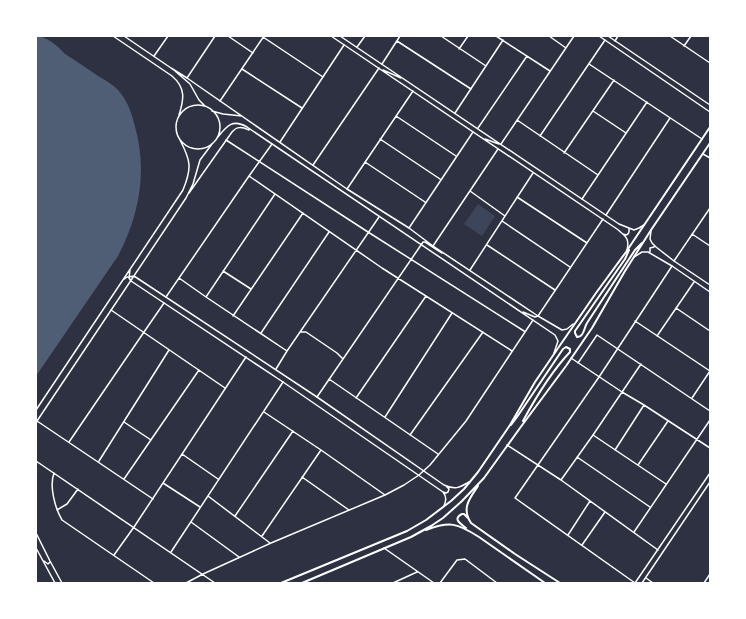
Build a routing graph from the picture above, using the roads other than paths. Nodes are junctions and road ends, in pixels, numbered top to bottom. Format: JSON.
{"nodes":[{"id":1,"x":113,"y":36,"type":"edge"},
{"id":2,"x":124,"y":36,"type":"edge"},
{"id":3,"x":168,"y":36,"type":"edge"},
{"id":4,"x":215,"y":36,"type":"edge"},
{"id":5,"x":228,"y":36,"type":"edge"},
{"id":6,"x":331,"y":36,"type":"edge"},
{"id":7,"x":340,"y":36,"type":"edge"},
{"id":8,"x":365,"y":36,"type":"edge"},
{"id":9,"x":400,"y":36,"type":"edge"},
{"id":10,"x":441,"y":36,"type":"edge"},
{"id":11,"x":468,"y":36,"type":"edge"},
{"id":12,"x":496,"y":36,"type":"edge"},
{"id":13,"x":549,"y":36,"type":"edge"},
{"id":14,"x":574,"y":36,"type":"edge"},
{"id":15,"x":599,"y":36,"type":"edge"},
{"id":16,"x":607,"y":36,"type":"edge"},
{"id":17,"x":618,"y":36,"type":"edge"},
{"id":18,"x":670,"y":36,"type":"edge"},
{"id":19,"x":691,"y":36,"type":"edge"},
{"id":20,"x":263,"y":37,"type":"edge"},
{"id":21,"x":503,"y":40,"type":"junction"},
{"id":22,"x":605,"y":40,"type":"junction"},
{"id":23,"x":397,"y":41,"type":"junction"},
{"id":24,"x":615,"y":41,"type":"junction"},
{"id":25,"x":344,"y":45,"type":"junction"},
{"id":26,"x":684,"y":46,"type":"junction"},
{"id":27,"x":357,"y":47,"type":"junction"},
{"id":28,"x":566,"y":48,"type":"junction"},
{"id":29,"x":459,"y":49,"type":"junction"},
{"id":30,"x":253,"y":53,"type":"junction"},
{"id":31,"x":154,"y":56,"type":"junction"},
{"id":32,"x":527,"y":56,"type":"junction"},
{"id":33,"x":710,"y":62,"type":"edge"},
{"id":34,"x":382,"y":64,"type":"junction"},
{"id":35,"x":589,"y":64,"type":"junction"},
{"id":36,"x":486,"y":66,"type":"junction"},
{"id":37,"x":171,"y":68,"type":"junction"},
{"id":38,"x":379,"y":68,"type":"junction"},
{"id":39,"x":242,"y":69,"type":"junction"},
{"id":40,"x":551,"y":71,"type":"junction"},
{"id":41,"x":323,"y":77,"type":"junction"},
{"id":42,"x":187,"y":78,"type":"junction"},
{"id":43,"x":405,"y":79,"type":"junction"},
{"id":44,"x":614,"y":80,"type":"junction"},
{"id":45,"x":471,"y":89,"type":"junction"},
{"id":46,"x":413,"y":91,"type":"junction"},
{"id":47,"x":220,"y":101,"type":"junction"},
{"id":48,"x":646,"y":102,"type":"junction"},
{"id":49,"x":710,"y":105,"type":"edge"},
{"id":50,"x":206,"y":107,"type":"junction"},
{"id":51,"x":303,"y":108,"type":"junction"},
{"id":52,"x":211,"y":110,"type":"junction"},
{"id":53,"x":593,"y":110,"type":"junction"},
{"id":54,"x":710,"y":112,"type":"edge"},
{"id":55,"x":455,"y":113,"type":"junction"},
{"id":56,"x":396,"y":116,"type":"junction"},
{"id":57,"x":179,"y":117,"type":"junction"},
{"id":58,"x":245,"y":118,"type":"junction"},
{"id":59,"x":670,"y":118,"type":"junction"},
{"id":60,"x":517,"y":120,"type":"junction"},
{"id":61,"x":710,"y":127,"type":"edge"},
{"id":62,"x":478,"y":128,"type":"junction"},
{"id":63,"x":251,"y":130,"type":"junction"},
{"id":64,"x":473,"y":132,"type":"junction"},
{"id":65,"x":626,"y":133,"type":"junction"},
{"id":66,"x":540,"y":136,"type":"junction"},
{"id":67,"x":217,"y":138,"type":"junction"},
{"id":68,"x":380,"y":139,"type":"junction"},
{"id":69,"x":484,"y":139,"type":"junction"},
{"id":70,"x":702,"y":139,"type":"junction"},
{"id":71,"x":180,"y":140,"type":"junction"},
{"id":72,"x":226,"y":140,"type":"junction"},
{"id":73,"x":280,"y":142,"type":"junction"},
{"id":74,"x":710,"y":143,"type":"edge"},
{"id":75,"x":212,"y":144,"type":"junction"},
{"id":76,"x":272,"y":144,"type":"junction"},
{"id":77,"x":501,"y":144,"type":"junction"},
{"id":78,"x":498,"y":149,"type":"junction"},
{"id":79,"x":564,"y":153,"type":"junction"},
{"id":80,"x":703,"y":154,"type":"junction"},
{"id":81,"x":457,"y":156,"type":"junction"},
{"id":82,"x":710,"y":158,"type":"edge"},
{"id":83,"x":260,"y":161,"type":"junction"},
{"id":84,"x":365,"y":162,"type":"junction"},
{"id":85,"x":313,"y":165,"type":"junction"},
{"id":86,"x":534,"y":172,"type":"junction"},
{"id":87,"x":598,"y":175,"type":"junction"},
{"id":88,"x":249,"y":176,"type":"junction"},
{"id":89,"x":441,"y":180,"type":"junction"},
{"id":90,"x":347,"y":189,"type":"junction"},
{"id":91,"x":470,"y":191,"type":"junction"},
{"id":92,"x":275,"y":194,"type":"junction"},
{"id":93,"x":517,"y":197,"type":"junction"},
{"id":94,"x":186,"y":198,"type":"junction"},
{"id":95,"x":582,"y":198,"type":"junction"},
{"id":96,"x":426,"y":202,"type":"junction"},
{"id":97,"x":710,"y":208,"type":"edge"},
{"id":98,"x":302,"y":213,"type":"junction"},
{"id":99,"x":606,"y":215,"type":"junction"},
{"id":100,"x":506,"y":216,"type":"junction"},
{"id":101,"x":378,"y":217,"type":"junction"},
{"id":102,"x":603,"y":219,"type":"junction"},
{"id":103,"x":502,"y":221,"type":"junction"},
{"id":104,"x":645,"y":224,"type":"junction"},
{"id":105,"x":626,"y":227,"type":"junction"},
{"id":106,"x":409,"y":228,"type":"junction"},
{"id":107,"x":651,"y":230,"type":"junction"},
{"id":108,"x":329,"y":232,"type":"junction"},
{"id":109,"x":368,"y":232,"type":"junction"},
{"id":110,"x":622,"y":233,"type":"junction"},
{"id":111,"x":692,"y":234,"type":"junction"},
{"id":112,"x":646,"y":238,"type":"junction"},
{"id":113,"x":633,"y":242,"type":"junction"},
{"id":114,"x":587,"y":243,"type":"junction"},
{"id":115,"x":487,"y":244,"type":"junction"},
{"id":116,"x":421,"y":245,"type":"junction"},
{"id":117,"x":433,"y":246,"type":"junction"},
{"id":118,"x":710,"y":246,"type":"edge"},
{"id":119,"x":656,"y":247,"type":"junction"},
{"id":120,"x":356,"y":250,"type":"junction"},
{"id":121,"x":626,"y":252,"type":"junction"},
{"id":122,"x":446,"y":254,"type":"junction"},
{"id":123,"x":651,"y":254,"type":"junction"},
{"id":124,"x":411,"y":258,"type":"junction"},
{"id":125,"x":633,"y":258,"type":"junction"},
{"id":126,"x":674,"y":261,"type":"junction"},
{"id":127,"x":672,"y":266,"type":"junction"},
{"id":128,"x":570,"y":267,"type":"junction"},
{"id":129,"x":130,"y":270,"type":"junction"},
{"id":130,"x":470,"y":270,"type":"junction"},
{"id":131,"x":223,"y":271,"type":"junction"},
{"id":132,"x":129,"y":276,"type":"junction"},
{"id":133,"x":134,"y":276,"type":"junction"},
{"id":134,"x":179,"y":278,"type":"junction"},
{"id":135,"x":398,"y":278,"type":"junction"},
{"id":136,"x":124,"y":280,"type":"junction"},
{"id":137,"x":131,"y":281,"type":"junction"},
{"id":138,"x":695,"y":281,"type":"junction"},
{"id":139,"x":710,"y":286,"type":"edge"},
{"id":140,"x":251,"y":289,"type":"junction"},
{"id":141,"x":555,"y":290,"type":"junction"},
{"id":142,"x":710,"y":292,"type":"edge"},
{"id":143,"x":426,"y":296,"type":"junction"},
{"id":144,"x":206,"y":297,"type":"junction"},
{"id":145,"x":166,"y":298,"type":"junction"},
{"id":146,"x":164,"y":304,"type":"junction"},
{"id":147,"x":516,"y":308,"type":"junction"},
{"id":148,"x":676,"y":308,"type":"junction"},
{"id":149,"x":111,"y":310,"type":"junction"},
{"id":150,"x":452,"y":312,"type":"junction"},
{"id":151,"x":234,"y":316,"type":"junction"},
{"id":152,"x":538,"y":316,"type":"junction"},
{"id":153,"x":533,"y":320,"type":"junction"},
{"id":154,"x":635,"y":321,"type":"junction"},
{"id":155,"x":575,"y":323,"type":"junction"},
{"id":156,"x":525,"y":331,"type":"junction"},
{"id":157,"x":710,"y":331,"type":"edge"},
{"id":158,"x":144,"y":332,"type":"junction"},
{"id":159,"x":300,"y":332,"type":"junction"},
{"id":160,"x":483,"y":332,"type":"junction"},
{"id":161,"x":261,"y":334,"type":"junction"},
{"id":162,"x":657,"y":336,"type":"junction"},
{"id":163,"x":617,"y":348,"type":"junction"},
{"id":164,"x":169,"y":350,"type":"junction"},
{"id":165,"x":286,"y":351,"type":"junction"},
{"id":166,"x":512,"y":351,"type":"junction"},
{"id":167,"x":554,"y":354,"type":"junction"},
{"id":168,"x":246,"y":357,"type":"junction"},
{"id":169,"x":571,"y":358,"type":"junction"},
{"id":170,"x":343,"y":359,"type":"junction"},
{"id":171,"x":578,"y":362,"type":"junction"},
{"id":172,"x":640,"y":364,"type":"junction"},
{"id":173,"x":199,"y":370,"type":"junction"},
{"id":174,"x":276,"y":370,"type":"junction"},
{"id":175,"x":710,"y":371,"type":"edge"},
{"id":176,"x":599,"y":377,"type":"junction"},
{"id":177,"x":329,"y":379,"type":"junction"},
{"id":178,"x":283,"y":382,"type":"junction"},
{"id":179,"x":226,"y":388,"type":"junction"},
{"id":180,"x":622,"y":392,"type":"junction"},
{"id":181,"x":317,"y":397,"type":"junction"},
{"id":182,"x":356,"y":398,"type":"junction"},
{"id":183,"x":692,"y":398,"type":"junction"},
{"id":184,"x":644,"y":405,"type":"junction"},
{"id":185,"x":36,"y":410,"type":"edge"},
{"id":186,"x":710,"y":410,"type":"edge"},
{"id":187,"x":264,"y":412,"type":"junction"},
{"id":188,"x":384,"y":417,"type":"junction"},
{"id":189,"x":710,"y":420,"type":"edge"},
{"id":190,"x":37,"y":421,"type":"junction"},
{"id":191,"x":668,"y":421,"type":"junction"},
{"id":192,"x":123,"y":422,"type":"junction"},
{"id":193,"x":36,"y":424,"type":"edge"},
{"id":194,"x":520,"y":428,"type":"junction"},
{"id":195,"x":293,"y":431,"type":"junction"},
{"id":196,"x":410,"y":435,"type":"junction"},
{"id":197,"x":503,"y":435,"type":"junction"},
{"id":198,"x":593,"y":435,"type":"junction"},
{"id":199,"x":151,"y":440,"type":"junction"},
{"id":200,"x":697,"y":440,"type":"junction"},
{"id":201,"x":69,"y":442,"type":"junction"},
{"id":202,"x":507,"y":445,"type":"junction"},
{"id":203,"x":710,"y":448,"type":"edge"},
{"id":204,"x":321,"y":450,"type":"junction"},
{"id":205,"x":615,"y":450,"type":"junction"},
{"id":206,"x":182,"y":454,"type":"junction"},
{"id":207,"x":438,"y":454,"type":"junction"},
{"id":208,"x":577,"y":457,"type":"junction"},
{"id":209,"x":36,"y":461,"type":"edge"},
{"id":210,"x":98,"y":462,"type":"junction"},
{"id":211,"x":537,"y":466,"type":"junction"},
{"id":212,"x":638,"y":466,"type":"junction"},
{"id":213,"x":423,"y":471,"type":"junction"},
{"id":214,"x":54,"y":473,"type":"junction"},
{"id":215,"x":710,"y":473,"type":"edge"},
{"id":216,"x":419,"y":475,"type":"junction"},
{"id":217,"x":302,"y":477,"type":"junction"},
{"id":218,"x":484,"y":478,"type":"junction"},
{"id":219,"x":124,"y":479,"type":"junction"},
{"id":220,"x":219,"y":480,"type":"junction"},
{"id":221,"x":561,"y":480,"type":"junction"},
{"id":222,"x":471,"y":481,"type":"junction"},
{"id":223,"x":710,"y":482,"type":"edge"},
{"id":224,"x":163,"y":483,"type":"junction"},
{"id":225,"x":666,"y":484,"type":"junction"},
{"id":226,"x":444,"y":485,"type":"junction"},
{"id":227,"x":78,"y":489,"type":"junction"},
{"id":228,"x":443,"y":492,"type":"junction"},
{"id":229,"x":385,"y":495,"type":"junction"},
{"id":230,"x":208,"y":496,"type":"junction"},
{"id":231,"x":153,"y":498,"type":"junction"},
{"id":232,"x":590,"y":501,"type":"junction"},
{"id":233,"x":651,"y":507,"type":"junction"},
{"id":234,"x":200,"y":508,"type":"junction"},
{"id":235,"x":443,"y":508,"type":"junction"},
{"id":236,"x":57,"y":510,"type":"junction"},
{"id":237,"x":349,"y":510,"type":"junction"},
{"id":238,"x":605,"y":512,"type":"junction"},
{"id":239,"x":235,"y":516,"type":"junction"},
{"id":240,"x":469,"y":519,"type":"junction"},
{"id":241,"x":191,"y":522,"type":"junction"},
{"id":242,"x":134,"y":527,"type":"junction"},
{"id":243,"x":470,"y":531,"type":"junction"},
{"id":244,"x":634,"y":532,"type":"junction"},
{"id":245,"x":36,"y":533,"type":"edge"},
{"id":246,"x":419,"y":533,"type":"junction"},
{"id":247,"x":567,"y":535,"type":"junction"},
{"id":248,"x":262,"y":536,"type":"junction"},
{"id":249,"x":271,"y":543,"type":"junction"},
{"id":250,"x":582,"y":545,"type":"junction"},
{"id":251,"x":36,"y":548,"type":"edge"},
{"id":252,"x":384,"y":548,"type":"junction"},
{"id":253,"x":658,"y":550,"type":"junction"},
{"id":254,"x":171,"y":552,"type":"junction"},
{"id":255,"x":114,"y":555,"type":"junction"},
{"id":256,"x":239,"y":557,"type":"junction"},
{"id":257,"x":42,"y":560,"type":"junction"},
{"id":258,"x":50,"y":561,"type":"junction"},
{"id":259,"x":418,"y":572,"type":"junction"},
{"id":260,"x":203,"y":574,"type":"junction"},
{"id":261,"x":710,"y":574,"type":"edge"},
{"id":262,"x":646,"y":578,"type":"junction"},
{"id":263,"x":55,"y":583,"type":"edge"},
{"id":264,"x":62,"y":583,"type":"edge"},
{"id":265,"x":154,"y":583,"type":"edge"},
{"id":266,"x":186,"y":583,"type":"edge"},
{"id":267,"x":215,"y":583,"type":"edge"},
{"id":268,"x":281,"y":583,"type":"edge"},
{"id":269,"x":302,"y":583,"type":"edge"},
{"id":270,"x":393,"y":583,"type":"edge"},
{"id":271,"x":434,"y":583,"type":"edge"},
{"id":272,"x":440,"y":583,"type":"edge"},
{"id":273,"x":497,"y":583,"type":"edge"},
{"id":274,"x":545,"y":583,"type":"edge"},
{"id":275,"x":560,"y":583,"type":"edge"},
{"id":276,"x":635,"y":583,"type":"edge"},
{"id":277,"x":642,"y":583,"type":"edge"},
{"id":278,"x":653,"y":583,"type":"edge"},
{"id":279,"x":704,"y":583,"type":"edge"}],
"edges":[{"from":1,"to":57,"type":"street"},
{"from":2,"to":31,"type":"street"},
{"from":3,"to":31,"type":"street"},
{"from":4,"to":42,"type":"street"},
{"from":5,"to":30,"type":"street"},
{"from":6,"to":25,"type":"street"},
{"from":7,"to":27,"type":"street"},
{"from":8,"to":27,"type":"street"},
{"from":9,"to":23,"type":"street"},
{"from":10,"to":29,"type":"street"},
{"from":11,"to":29,"type":"street"},
{"from":12,"to":21,"type":"street"},
{"from":13,"to":28,"type":"street"},
{"from":14,"to":28,"type":"street"},
{"from":15,"to":22,"type":"street"},
{"from":16,"to":24,"type":"street"},
{"from":17,"to":24,"type":"street"},
{"from":18,"to":26,"type":"street"},
{"from":19,"to":26,"type":"street"},
{"from":20,"to":30,"type":"street"},
{"from":20,"to":41,"type":"street"},
{"from":21,"to":32,"type":"street"},
{"from":21,"to":36,"type":"street"},
{"from":22,"to":35,"type":"street"},
{"from":22,"to":54,"type":"street"},
{"from":23,"to":34,"type":"street"},
{"from":23,"to":45,"type":"street"},
{"from":24,"to":49,"type":"street"},
{"from":25,"to":38,"type":"street"},
{"from":25,"to":41,"type":"street"},
{"from":26,"to":33,"type":"street"},
{"from":27,"to":34,"type":"street"},
{"from":28,"to":40,"type":"street"},
{"from":29,"to":36,"type":"street"},
{"from":30,"to":39,"type":"street"},
{"from":31,"to":37,"type":"street"},
{"from":32,"to":40,"type":"street"},
{"from":32,"to":62,"type":"street"},
{"from":34,"to":43,"type":"street"},
{"from":35,"to":44,"type":"street"},
{"from":35,"to":66,"type":"street"},
{"from":36,"to":45,"type":"street"},
{"from":37,"to":42,"type":"street"},
{"from":37,"to":50,"type":"street"},
{"from":38,"to":43,"type":"street"},
{"from":38,"to":46,"type":"street"},
{"from":38,"to":85,"type":"street"},
{"from":39,"to":47,"type":"street"},
{"from":39,"to":51,"type":"street"},
{"from":40,"to":60,"type":"street"},
{"from":41,"to":51,"type":"street"},
{"from":42,"to":47,"type":"street"},
{"from":43,"to":55,"type":"street"},
{"from":44,"to":48,"type":"street"},
{"from":44,"to":53,"type":"street"},
{"from":45,"to":55,"type":"street"},
{"from":46,"to":56,"type":"street"},
{"from":46,"to":64,"type":"street"},
{"from":47,"to":58,"type":"street"},
{"from":48,"to":59,"type":"street"},
{"from":48,"to":65,"type":"street"},
{"from":50,"to":52,"type":"street"},
{"from":50,"to":57,"type":"street"},
{"from":51,"to":73,"type":"street"},
{"from":52,"to":58,"type":"street"},
{"from":52,"to":67,"type":"street"},
{"from":53,"to":65,"type":"street"},
{"from":53,"to":79,"type":"street"},
{"from":55,"to":62,"type":"street"},
{"from":56,"to":68,"type":"street"},
{"from":56,"to":81,"type":"street"},
{"from":57,"to":71,"type":"street"},
{"from":58,"to":73,"type":"street"},
{"from":59,"to":70,"type":"street"},
{"from":59,"to":99,"type":"street"},
{"from":60,"to":66,"type":"street"},
{"from":60,"to":77,"type":"street"},
{"from":61,"to":70,"type":"main road"},
{"from":62,"to":77,"type":"street"},
{"from":63,"to":67,"type":"street"},
{"from":63,"to":72,"type":"street"},
{"from":63,"to":76,"type":"street"},
{"from":64,"to":69,"type":"street"},
{"from":64,"to":81,"type":"street"},
{"from":65,"to":87,"type":"street"},
{"from":66,"to":79,"type":"street"},
{"from":67,"to":75,"type":"street"},
{"from":68,"to":84,"type":"street"},
{"from":68,"to":89,"type":"street"},
{"from":69,"to":77,"type":"street"},
{"from":69,"to":78,"type":"street"},
{"from":70,"to":104,"type":"main road"},
{"from":71,"to":75,"type":"street"},
{"from":71,"to":129,"type":"street"},
{"from":72,"to":83,"type":"street"},
{"from":72,"to":94,"type":"street"},
{"from":73,"to":85,"type":"street"},
{"from":74,"to":80,"type":"main road"},
{"from":75,"to":94,"type":"street"},
{"from":76,"to":83,"type":"street"},
{"from":76,"to":101,"type":"street"},
{"from":77,"to":95,"type":"street"},
{"from":78,"to":86,"type":"street"},
{"from":78,"to":91,"type":"street"},
{"from":79,"to":87,"type":"street"},
{"from":80,"to":82,"type":"street"},
{"from":80,"to":107,"type":"main road"},
{"from":81,"to":89,"type":"street"},
{"from":83,"to":88,"type":"street"},
{"from":83,"to":109,"type":"street"},
{"from":84,"to":90,"type":"street"},
{"from":84,"to":96,"type":"street"},
{"from":85,"to":90,"type":"street"},
{"from":86,"to":93,"type":"street"},
{"from":86,"to":102,"type":"street"},
{"from":87,"to":95,"type":"street"},
{"from":88,"to":92,"type":"street"},
{"from":88,"to":134,"type":"street"},
{"from":89,"to":96,"type":"street"},
{"from":90,"to":106,"type":"street"},
{"from":91,"to":100,"type":"street"},
{"from":91,"to":117,"type":"street"},
{"from":92,"to":98,"type":"street"},
{"from":92,"to":131,"type":"street"},
{"from":93,"to":100,"type":"street"},
{"from":93,"to":114,"type":"street"},
{"from":94,"to":133,"type":"street"},
{"from":95,"to":99,"type":"street"},
{"from":96,"to":106,"type":"street"},
{"from":97,"to":111,"type":"street"},
{"from":98,"to":108,"type":"street"},
{"from":98,"to":140,"type":"street"},
{"from":99,"to":105,"type":"street"},
{"from":100,"to":103,"type":"street"},
{"from":101,"to":109,"type":"street"},
{"from":101,"to":116,"type":"street"},
{"from":102,"to":110,"type":"street"},
{"from":102,"to":114,"type":"street"},
{"from":103,"to":115,"type":"street"},
{"from":103,"to":128,"type":"street"},
{"from":104,"to":105,"type":"street"},
{"from":104,"to":113,"type":"main road"},
{"from":105,"to":110,"type":"street"},
{"from":106,"to":117,"type":"street"},
{"from":107,"to":112,"type":"main road"},
{"from":107,"to":119,"type":"street"},
{"from":108,"to":120,"type":"street"},
{"from":108,"to":161,"type":"street"},
{"from":109,"to":120,"type":"street"},
{"from":109,"to":124,"type":"street"},
{"from":110,"to":121,"type":"street"},
{"from":111,"to":118,"type":"street"},
{"from":111,"to":126,"type":"street"},
{"from":112,"to":113,"type":"main road"},
{"from":112,"to":125,"type":"main road"},
{"from":113,"to":121,"type":"main road"},
{"from":114,"to":128,"type":"street"},
{"from":115,"to":130,"type":"street"},
{"from":115,"to":141,"type":"street"},
{"from":116,"to":122,"type":"street"},
{"from":116,"to":124,"type":"street"},
{"from":116,"to":147,"type":"street"},
{"from":117,"to":122,"type":"street"},
{"from":119,"to":123,"type":"street"},
{"from":119,"to":126,"type":"street"},
{"from":120,"to":135,"type":"street"},
{"from":120,"to":159,"type":"street"},
{"from":121,"to":155,"type":"main road"},
{"from":122,"to":130,"type":"street"},
{"from":123,"to":125,"type":"street"},
{"from":123,"to":127,"type":"street"},
{"from":124,"to":135,"type":"street"},
{"from":124,"to":156,"type":"street"},
{"from":125,"to":169,"type":"main road"},
{"from":126,"to":139,"type":"street"},
{"from":127,"to":138,"type":"street"},
{"from":127,"to":154,"type":"street"},
{"from":128,"to":141,"type":"street"},
{"from":129,"to":132,"type":"street"},
{"from":129,"to":136,"type":"street"},
{"from":130,"to":152,"type":"street"},
{"from":131,"to":140,"type":"street"},
{"from":131,"to":144,"type":"street"},
{"from":132,"to":133,"type":"street"},
{"from":132,"to":136,"type":"street"},
{"from":132,"to":137,"type":"street"},
{"from":133,"to":137,"type":"street"},
{"from":133,"to":145,"type":"street"},
{"from":134,"to":144,"type":"street"},
{"from":134,"to":145,"type":"street"},
{"from":135,"to":143,"type":"street"},
{"from":135,"to":170,"type":"street"},
{"from":136,"to":185,"type":"street"},
{"from":137,"to":146,"type":"street"},
{"from":137,"to":149,"type":"street"},
{"from":138,"to":142,"type":"street"},
{"from":138,"to":148,"type":"street"},
{"from":140,"to":151,"type":"street"},
{"from":141,"to":152,"type":"street"},
{"from":143,"to":150,"type":"street"},
{"from":143,"to":182,"type":"street"},
{"from":144,"to":151,"type":"street"},
{"from":145,"to":174,"type":"street"},
{"from":146,"to":158,"type":"street"},
{"from":146,"to":168,"type":"street"},
{"from":147,"to":152,"type":"street"},
{"from":147,"to":153,"type":"street"},
{"from":148,"to":157,"type":"street"},
{"from":148,"to":162,"type":"street"},
{"from":149,"to":158,"type":"street"},
{"from":149,"to":190,"type":"street"},
{"from":150,"to":160,"type":"street"},
{"from":150,"to":188,"type":"street"},
{"from":151,"to":161,"type":"street"},
{"from":152,"to":155,"type":"street"},
{"from":153,"to":156,"type":"street"},
{"from":153,"to":167,"type":"street"},
{"from":154,"to":162,"type":"street"},
{"from":154,"to":163,"type":"street"},
{"from":155,"to":167,"type":"main road"},
{"from":156,"to":166,"type":"street"},
{"from":158,"to":164,"type":"street"},
{"from":158,"to":201,"type":"street"},
{"from":159,"to":165,"type":"street"},
{"from":159,"to":170,"type":"street"},
{"from":160,"to":166,"type":"street"},
{"from":160,"to":196,"type":"street"},
{"from":161,"to":165,"type":"street"},
{"from":162,"to":175,"type":"street"},
{"from":163,"to":171,"type":"street"},
{"from":163,"to":172,"type":"street"},
{"from":163,"to":176,"type":"street"},
{"from":164,"to":173,"type":"street"},
{"from":164,"to":192,"type":"street"},
{"from":165,"to":174,"type":"street"},
{"from":166,"to":207,"type":"street"},
{"from":167,"to":197,"type":"main road"},
{"from":168,"to":178,"type":"street"},
{"from":168,"to":179,"type":"street"},
{"from":169,"to":171,"type":"street"},
{"from":169,"to":194,"type":"main road"},
{"from":170,"to":177,"type":"street"},
{"from":171,"to":176,"type":"street"},
{"from":172,"to":180,"type":"street"},
{"from":172,"to":183,"type":"street"},
{"from":173,"to":179,"type":"street"},
{"from":173,"to":199,"type":"street"},
{"from":174,"to":181,"type":"street"},
{"from":175,"to":183,"type":"street"},
{"from":176,"to":180,"type":"street"},
{"from":176,"to":211,"type":"street"},
{"from":177,"to":181,"type":"street"},
{"from":177,"to":182,"type":"street"},
{"from":178,"to":187,"type":"street"},
{"from":178,"to":216,"type":"street"},
{"from":179,"to":206,"type":"street"},
{"from":180,"to":184,"type":"street"},
{"from":180,"to":198,"type":"street"},
{"from":181,"to":213,"type":"street"},
{"from":182,"to":188,"type":"street"},
{"from":183,"to":186,"type":"street"},
{"from":184,"to":191,"type":"street"},
{"from":184,"to":205,"type":"street"},
{"from":187,"to":195,"type":"street"},
{"from":187,"to":220,"type":"street"},
{"from":188,"to":196,"type":"street"},
{"from":189,"to":200,"type":"street"},
{"from":190,"to":193,"type":"street"},
{"from":190,"to":201,"type":"street"},
{"from":191,"to":200,"type":"street"},
{"from":191,"to":212,"type":"street"},
{"from":192,"to":199,"type":"street"},
{"from":192,"to":210,"type":"street"},
{"from":194,"to":197,"type":"main road"},
{"from":194,"to":202,"type":"main road"},
{"from":195,"to":204,"type":"street"},
{"from":195,"to":239,"type":"street"},
{"from":196,"to":207,"type":"street"},
{"from":197,"to":222,"type":"main road"},
{"from":198,"to":205,"type":"street"},
{"from":198,"to":208,"type":"street"},
{"from":199,"to":219,"type":"street"},
{"from":200,"to":203,"type":"street"},
{"from":200,"to":225,"type":"street"},
{"from":201,"to":210,"type":"street"},
{"from":202,"to":211,"type":"street"},
{"from":202,"to":218,"type":"main road"},
{"from":204,"to":217,"type":"street"},
{"from":204,"to":229,"type":"street"},
{"from":205,"to":212,"type":"street"},
{"from":206,"to":220,"type":"street"},
{"from":206,"to":224,"type":"street"},
{"from":207,"to":213,"type":"street"},
{"from":208,"to":221,"type":"street"},
{"from":208,"to":233,"type":"street"},
{"from":209,"to":214,"type":"street"},
{"from":210,"to":219,"type":"street"},
{"from":211,"to":221,"type":"street"},
{"from":211,"to":247,"type":"street"},
{"from":212,"to":225,"type":"street"},
{"from":213,"to":216,"type":"street"},
{"from":213,"to":226,"type":"street"},
{"from":214,"to":227,"type":"street"},
{"from":214,"to":236,"type":"street"},
{"from":215,"to":253,"type":"street"},
{"from":216,"to":228,"type":"street"},
{"from":216,"to":229,"type":"street"},
{"from":217,"to":237,"type":"street"},
{"from":217,"to":248,"type":"street"},
{"from":218,"to":240,"type":"main road"},
{"from":218,"to":246,"type":"main road"},
{"from":219,"to":231,"type":"street"},
{"from":220,"to":230,"type":"street"},
{"from":221,"to":232,"type":"street"},
{"from":222,"to":226,"type":"street"},
{"from":222,"to":235,"type":"main road"},
{"from":223,"to":262,"type":"street"},
{"from":224,"to":231,"type":"street"},
{"from":224,"to":234,"type":"street"},
{"from":225,"to":233,"type":"street"},
{"from":226,"to":228,"type":"street"},
{"from":227,"to":236,"type":"street"},
{"from":227,"to":242,"type":"street"},
{"from":228,"to":235,"type":"street"},
{"from":229,"to":237,"type":"street"},
{"from":230,"to":234,"type":"street"},
{"from":230,"to":239,"type":"street"},
{"from":231,"to":242,"type":"street"},
{"from":232,"to":238,"type":"street"},
{"from":232,"to":247,"type":"street"},
{"from":233,"to":244,"type":"street"},
{"from":234,"to":241,"type":"street"},
{"from":235,"to":268,"type":"main road"},
{"from":236,"to":255,"type":"street"},
{"from":237,"to":249,"type":"street"},
{"from":238,"to":244,"type":"street"},
{"from":238,"to":250,"type":"street"},
{"from":239,"to":248,"type":"street"},
{"from":240,"to":243,"type":"main road"},
{"from":240,"to":275,"type":"main road"},
{"from":241,"to":254,"type":"street"},
{"from":241,"to":256,"type":"street"},
{"from":242,"to":254,"type":"street"},
{"from":242,"to":255,"type":"street"},
{"from":243,"to":246,"type":"main road"},
{"from":243,"to":274,"type":"main road"},
{"from":244,"to":253,"type":"street"},
{"from":245,"to":258,"type":"street"},
{"from":246,"to":252,"type":"main road"},
{"from":247,"to":250,"type":"street"},
{"from":248,"to":249,"type":"street"},
{"from":249,"to":256,"type":"street"},
{"from":250,"to":276,"type":"street"},
{"from":251,"to":257,"type":"street"},
{"from":252,"to":259,"type":"street"},
{"from":252,"to":269,"type":"main road"},
{"from":253,"to":276,"type":"street"},
{"from":254,"to":260,"type":"street"},
{"from":255,"to":265,"type":"street"},
{"from":256,"to":260,"type":"street"},
{"from":257,"to":258,"type":"street"},
{"from":257,"to":263,"type":"street"},
{"from":258,"to":264,"type":"street"},
{"from":259,"to":270,"type":"street"},
{"from":259,"to":271,"type":"street"},
{"from":260,"to":266,"type":"street"},
{"from":260,"to":267,"type":"street"},
{"from":261,"to":279,"type":"street"},
{"from":262,"to":277,"type":"street"},
{"from":262,"to":278,"type":"street"},
{"from":272,"to":273,"type":"street"}]}
